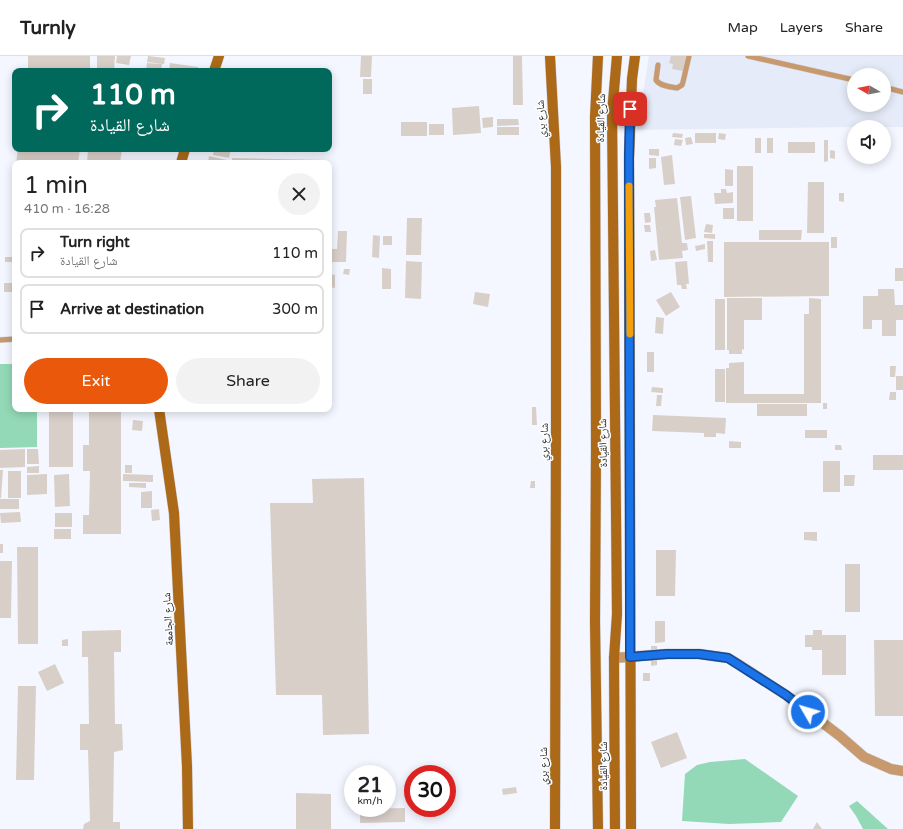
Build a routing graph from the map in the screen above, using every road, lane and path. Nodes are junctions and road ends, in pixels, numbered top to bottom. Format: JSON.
{"nodes":[{"id":1,"x":219,"y":56,"type":"edge"},
{"id":2,"x":550,"y":56,"type":"edge"},
{"id":3,"x":598,"y":56,"type":"edge"},
{"id":4,"x":617,"y":56,"type":"edge"},
{"id":5,"x":635,"y":56,"type":"edge"},
{"id":6,"x":689,"y":56,"type":"edge"},
{"id":7,"x":748,"y":56,"type":"edge"},
{"id":8,"x":658,"y":65,"type":"dead end"},
{"id":9,"x":215,"y":68,"type":"edge"},
{"id":10,"x":847,"y":78,"type":"edge"},
{"id":11,"x":891,"y":89,"type":"edge"},
{"id":12,"x":903,"y":92,"type":"edge"},
{"id":13,"x":12,"y":339,"type":"edge"},
{"id":14,"x":0,"y":340,"type":"edge"},
{"id":15,"x":159,"y":412,"type":"edge"},
{"id":16,"x":630,"y":657,"type":"junction"},
{"id":17,"x":614,"y":658,"type":"junction"},
{"id":18,"x":903,"y":771,"type":"edge"},
{"id":19,"x":188,"y":829,"type":"edge"},
{"id":20,"x":555,"y":829,"type":"edge"},
{"id":21,"x":598,"y":829,"type":"edge"},
{"id":22,"x":615,"y":829,"type":"edge"},
{"id":23,"x":631,"y":829,"type":"edge"}],
"edges":[{"from":1,"to":9,"type":"main road"},
{"from":2,"to":20,"type":"main road","name":"شارع بري"},
{"from":3,"to":21,"type":"main road","name":"شارع القيادة"},
{"from":4,"to":17,"type":"main road","name":"شارع القيادة"},
{"from":5,"to":16,"type":"main road"},
{"from":6,"to":8,"type":"lane"},
{"from":7,"to":10,"type":"lane"},
{"from":11,"to":12,"type":"lane"},
{"from":13,"to":14,"type":"lane"},
{"from":15,"to":19,"type":"main road","name":"شارع الجامعة"},
{"from":16,"to":17,"type":"street"},
{"from":16,"to":18,"type":"street"},
{"from":16,"to":23,"type":"main road"},
{"from":17,"to":22,"type":"main road","name":"شارع القيادة"}]}
